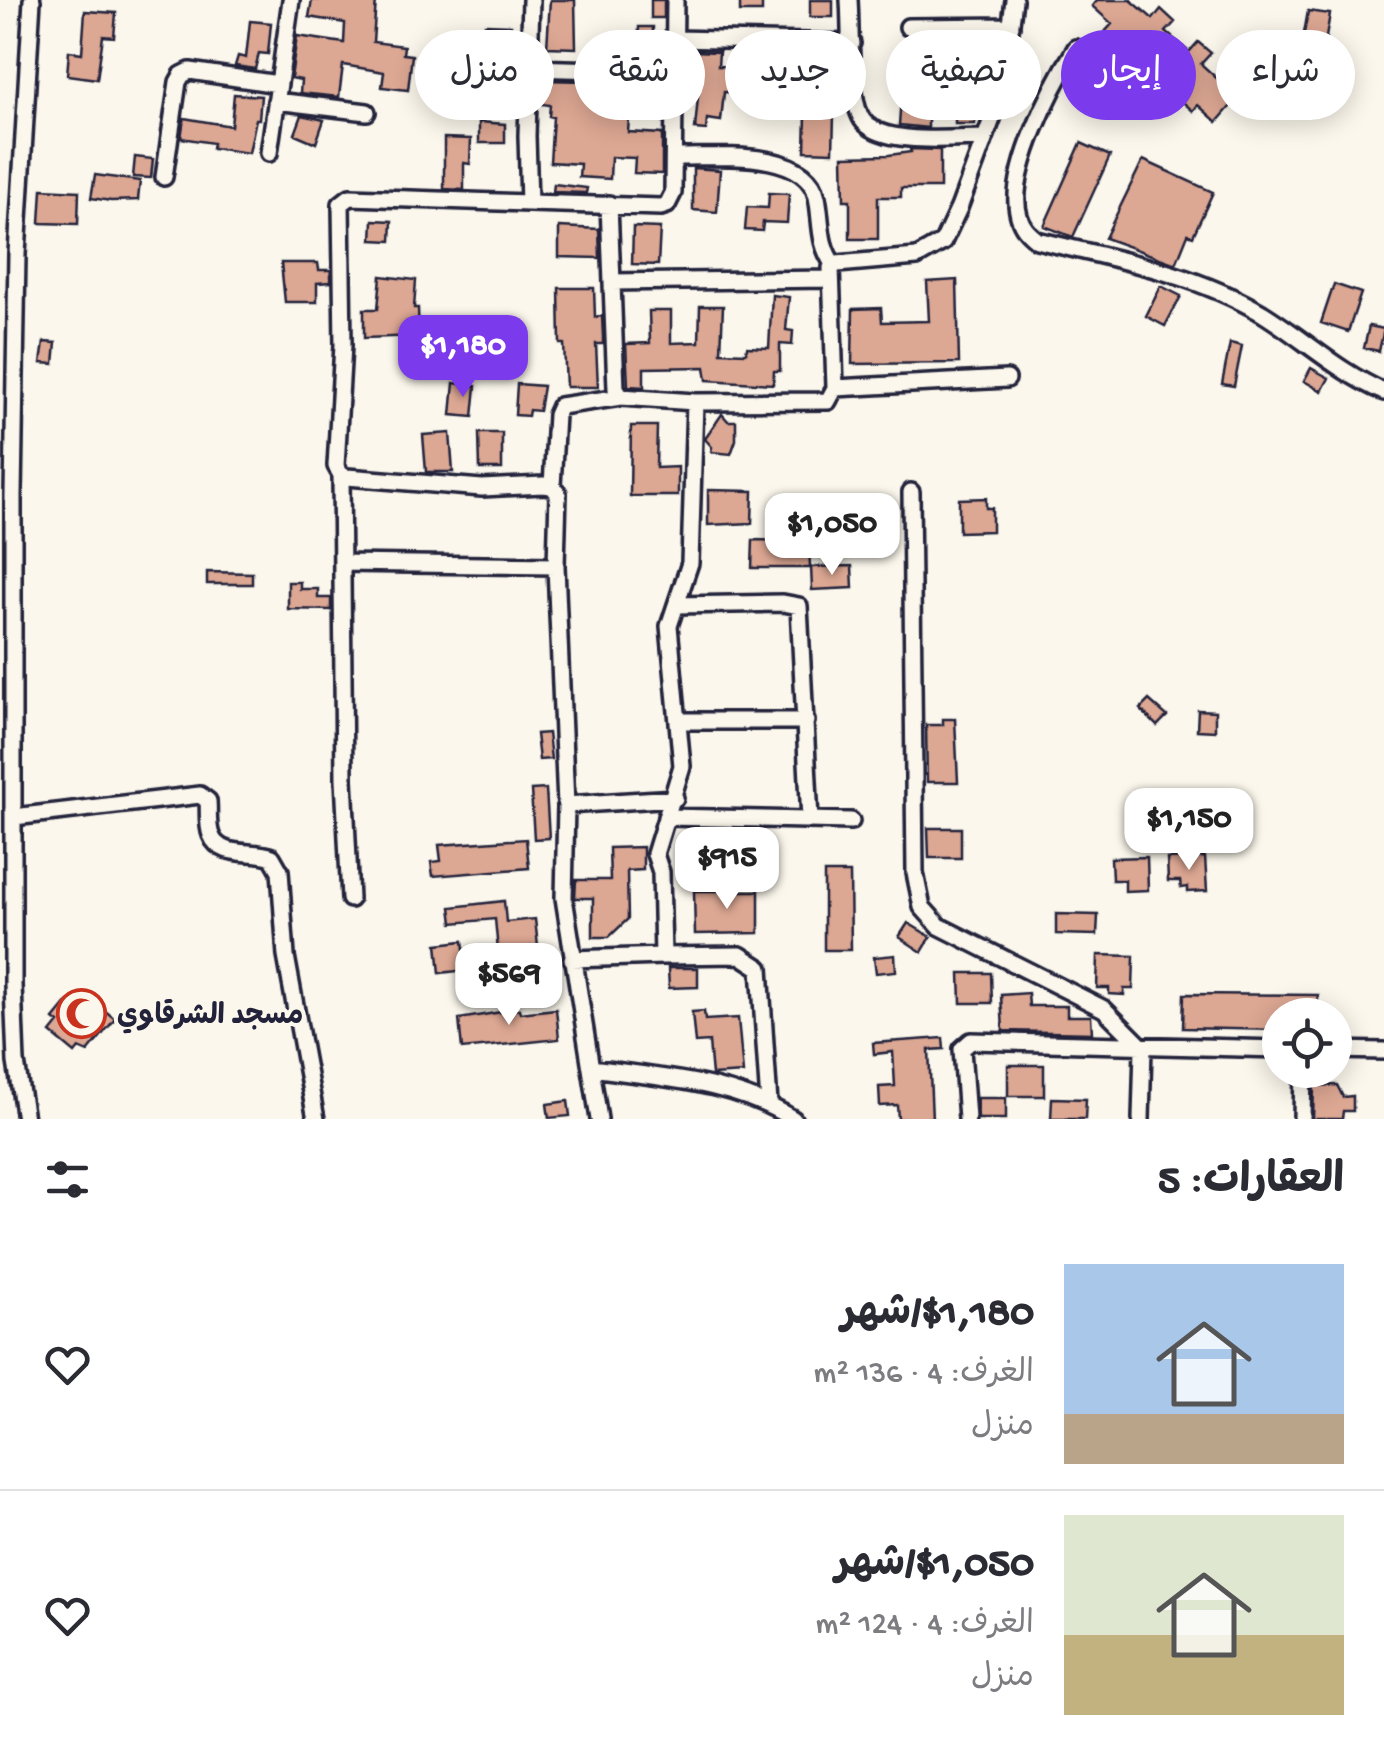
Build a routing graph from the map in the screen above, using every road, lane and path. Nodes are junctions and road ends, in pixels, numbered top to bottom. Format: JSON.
{"nodes":[{"id":1,"x":32,"y":0,"type":"edge"},
{"id":2,"x":291,"y":0,"type":"edge"},
{"id":3,"x":531,"y":0,"type":"edge"},
{"id":4,"x":675,"y":0,"type":"edge"},
{"id":5,"x":849,"y":0,"type":"edge"},
{"id":6,"x":1014,"y":0,"type":"edge"},
{"id":7,"x":1011,"y":26,"type":"junction"},
{"id":8,"x":908,"y":27,"type":"dead end"},
{"id":9,"x":530,"y":30,"type":"edge"},
{"id":10,"x":676,"y":30,"type":"edge"},
{"id":11,"x":851,"y":30,"type":"edge"},
{"id":12,"x":1061,"y":75,"type":"edge"},
{"id":13,"x":277,"y":93,"type":"junction"},
{"id":14,"x":367,"y":112,"type":"dead end"},
{"id":15,"x":529,"y":120,"type":"edge"},
{"id":16,"x":675,"y":120,"type":"edge"},
{"id":17,"x":862,"y":120,"type":"edge"},
{"id":18,"x":985,"y":138,"type":"junction"},
{"id":19,"x":269,"y":152,"type":"dead end"},
{"id":20,"x":674,"y":157,"type":"junction"},
{"id":21,"x":164,"y":177,"type":"dead end"},
{"id":22,"x":530,"y":203,"type":"junction"},
{"id":23,"x":609,"y":204,"type":"junction"},
{"id":24,"x":832,"y":272,"type":"junction"},
{"id":25,"x":612,"y":282,"type":"junction"},
{"id":26,"x":8,"y":319,"type":"edge"},
{"id":27,"x":1006,"y":379,"type":"dead end"},
{"id":28,"x":835,"y":388,"type":"junction"},
{"id":29,"x":1384,"y":392,"type":"edge"},
{"id":30,"x":621,"y":397,"type":"junction"},
{"id":31,"x":695,"y":402,"type":"junction"},
{"id":32,"x":341,"y":475,"type":"junction"},
{"id":33,"x":552,"y":486,"type":"junction"},
{"id":34,"x":911,"y":492,"type":"dead end"},
{"id":35,"x":342,"y":563,"type":"junction"},
{"id":36,"x":556,"y":566,"type":"junction"},
{"id":37,"x":676,"y":604,"type":"junction"},
{"id":38,"x":679,"y":721,"type":"junction"},
{"id":39,"x":806,"y":721,"type":"junction"},
{"id":40,"x":674,"y":798,"type":"junction"},
{"id":41,"x":566,"y":805,"type":"junction"},
{"id":42,"x":14,"y":817,"type":"junction"},
{"id":43,"x":666,"y":818,"type":"junction"},
{"id":44,"x":810,"y":820,"type":"junction"},
{"id":45,"x":851,"y":821,"type":"dead end"},
{"id":46,"x":350,"y":899,"type":"dead end"},
{"id":47,"x":6,"y":908,"type":"edge"},
{"id":48,"x":663,"y":956,"type":"junction"},
{"id":49,"x":572,"y":959,"type":"junction"},
{"id":50,"x":1143,"y":1048,"type":"junction"},
{"id":51,"x":1262,"y":1049,"type":"edge"},
{"id":52,"x":1352,"y":1050,"type":"edge"},
{"id":53,"x":1384,"y":1051,"type":"edge"},
{"id":54,"x":592,"y":1068,"type":"junction"},
{"id":55,"x":1303,"y":1088,"type":"edge"},
{"id":56,"x":770,"y":1104,"type":"junction"},
{"id":57,"x":24,"y":1119,"type":"edge"},
{"id":58,"x":316,"y":1119,"type":"edge"},
{"id":59,"x":599,"y":1119,"type":"edge"},
{"id":60,"x":792,"y":1119,"type":"edge"},
{"id":61,"x":966,"y":1119,"type":"edge"},
{"id":62,"x":1142,"y":1119,"type":"edge"},
{"id":63,"x":1302,"y":1119,"type":"edge"}],
"edges":[{"from":1,"to":26,"type":"street"},
{"from":2,"to":13,"type":"street"},
{"from":3,"to":9,"type":"street"},
{"from":4,"to":10,"type":"street"},
{"from":5,"to":11,"type":"street"},
{"from":6,"to":7,"type":"street"},
{"from":7,"to":8,"type":"street"},
{"from":7,"to":18,"type":"street"},
{"from":12,"to":29,"type":"street"},
{"from":13,"to":14,"type":"street"},
{"from":13,"to":19,"type":"street"},
{"from":13,"to":21,"type":"street"},
{"from":15,"to":22,"type":"street"},
{"from":16,"to":20,"type":"street"},
{"from":17,"to":18,"type":"street"},
{"from":18,"to":24,"type":"street"},
{"from":20,"to":23,"type":"street"},
{"from":20,"to":24,"type":"street"},
{"from":22,"to":23,"type":"street"},
{"from":22,"to":32,"type":"street"},
{"from":23,"to":25,"type":"street"},
{"from":24,"to":25,"type":"street"},
{"from":24,"to":28,"type":"street"},
{"from":25,"to":30,"type":"street"},
{"from":26,"to":42,"type":"street"},
{"from":27,"to":28,"type":"street"},
{"from":28,"to":31,"type":"street"},
{"from":30,"to":31,"type":"street"},
{"from":30,"to":33,"type":"street"},
{"from":31,"to":37,"type":"street"},
{"from":32,"to":33,"type":"street"},
{"from":32,"to":35,"type":"street"},
{"from":33,"to":36,"type":"street"},
{"from":34,"to":50,"type":"street"},
{"from":35,"to":36,"type":"street"},
{"from":35,"to":46,"type":"street"},
{"from":36,"to":41,"type":"street"},
{"from":37,"to":38,"type":"street"},
{"from":37,"to":39,"type":"street"},
{"from":38,"to":39,"type":"street"},
{"from":38,"to":40,"type":"street"},
{"from":39,"to":44,"type":"street"},
{"from":40,"to":41,"type":"street"},
{"from":40,"to":43,"type":"street"},
{"from":41,"to":49,"type":"street"},
{"from":42,"to":47,"type":"street"},
{"from":42,"to":58,"type":"street"},
{"from":43,"to":44,"type":"street"},
{"from":43,"to":48,"type":"street"},
{"from":44,"to":45,"type":"street"},
{"from":47,"to":57,"type":"street"},
{"from":48,"to":49,"type":"street"},
{"from":48,"to":56,"type":"street"},
{"from":49,"to":54,"type":"street"},
{"from":50,"to":51,"type":"street"},
{"from":50,"to":61,"type":"street"},
{"from":50,"to":62,"type":"street"},
{"from":52,"to":53,"type":"street"},
{"from":54,"to":56,"type":"street"},
{"from":54,"to":59,"type":"street"},
{"from":55,"to":63,"type":"street"},
{"from":56,"to":60,"type":"street"}]}
